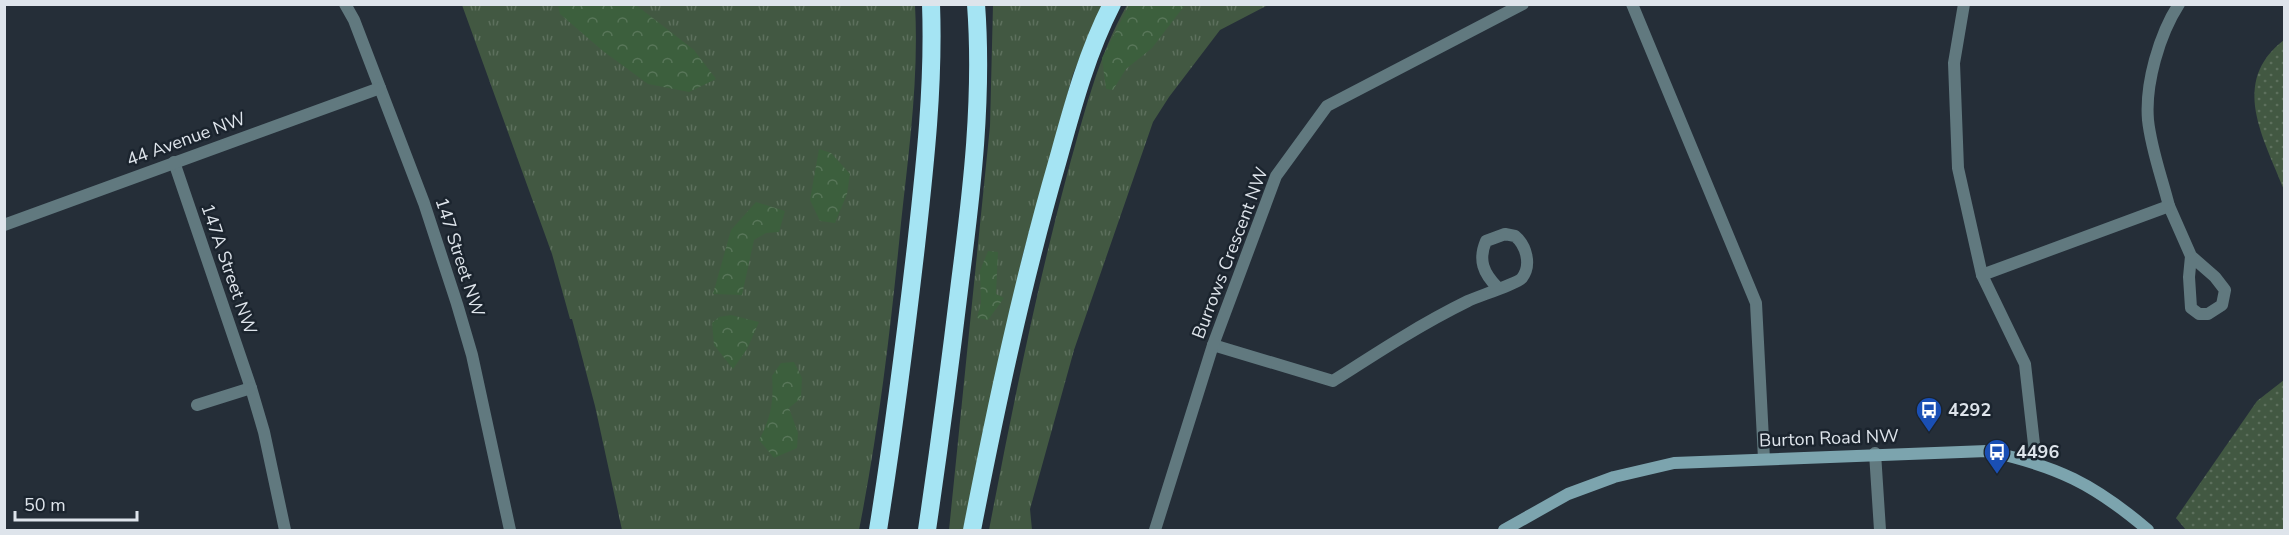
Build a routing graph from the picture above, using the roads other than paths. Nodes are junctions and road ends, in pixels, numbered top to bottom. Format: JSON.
{"nodes":[{"id":1,"x":345,"y":4,"type":"edge"},
{"id":2,"x":931,"y":4,"type":"edge"},
{"id":3,"x":976,"y":4,"type":"edge"},
{"id":4,"x":1112,"y":4,"type":"edge"},
{"id":5,"x":1523,"y":4,"type":"edge"},
{"id":6,"x":1632,"y":4,"type":"edge"},
{"id":7,"x":1964,"y":4,"type":"edge"},
{"id":8,"x":2179,"y":4,"type":"edge"},
{"id":9,"x":380,"y":88,"type":"junction"},
{"id":10,"x":174,"y":162,"type":"junction"},
{"id":11,"x":2169,"y":206,"type":"junction"},
{"id":12,"x":4,"y":225,"type":"edge"},
{"id":13,"x":2191,"y":256,"type":"junction"},
{"id":14,"x":1982,"y":275,"type":"junction"},
{"id":15,"x":1498,"y":288,"type":"junction"},
{"id":16,"x":1213,"y":345,"type":"junction"},
{"id":17,"x":251,"y":388,"type":"junction"},
{"id":18,"x":197,"y":405,"type":"dead end"},
{"id":19,"x":1875,"y":453,"type":"junction"},
{"id":20,"x":1764,"y":459,"type":"junction"},
{"id":21,"x":2036,"y":462,"type":"junction"},
{"id":22,"x":285,"y":531,"type":"edge"},
{"id":23,"x":510,"y":531,"type":"edge"},
{"id":24,"x":878,"y":531,"type":"edge"},
{"id":25,"x":927,"y":531,"type":"edge"},
{"id":26,"x":972,"y":531,"type":"edge"},
{"id":27,"x":1155,"y":531,"type":"edge"},
{"id":28,"x":1504,"y":531,"type":"edge"},
{"id":29,"x":1880,"y":531,"type":"edge"},
{"id":30,"x":2148,"y":531,"type":"edge"}],
"edges":[{"from":1,"to":9,"type":"street","name":"147 Street NW"},
{"from":2,"to":24,"type":"highway"},
{"from":3,"to":25,"type":"highway"},
{"from":4,"to":26,"type":"highway"},
{"from":5,"to":16,"type":"street","name":"Burrows Crescent NW"},
{"from":6,"to":20,"type":"street"},
{"from":7,"to":14,"type":"street"},
{"from":8,"to":11,"type":"street"},
{"from":9,"to":10,"type":"street","name":"44 Avenue NW"},
{"from":9,"to":23,"type":"street","name":"147 Street NW"},
{"from":10,"to":12,"type":"street","name":"44 Avenue NW"},
{"from":10,"to":17,"type":"street","name":"147A Street NW"},
{"from":11,"to":13,"type":"street"},
{"from":11,"to":14,"type":"street"},
{"from":13,"to":13,"type":"street"},
{"from":14,"to":21,"type":"street"},
{"from":15,"to":15,"type":"street"},
{"from":15,"to":16,"type":"street"},
{"from":16,"to":27,"type":"street","name":"Burrows Crescent NW"},
{"from":17,"to":18,"type":"street"},
{"from":17,"to":22,"type":"street","name":"147A Street NW"},
{"from":19,"to":20,"type":"street","name":"Burton Road NW"},
{"from":19,"to":21,"type":"street","name":"Burton Road NW"},
{"from":19,"to":29,"type":"street"},
{"from":20,"to":28,"type":"street","name":"Burton Road NW"},
{"from":21,"to":30,"type":"street","name":"Burton Road NW"}]}
